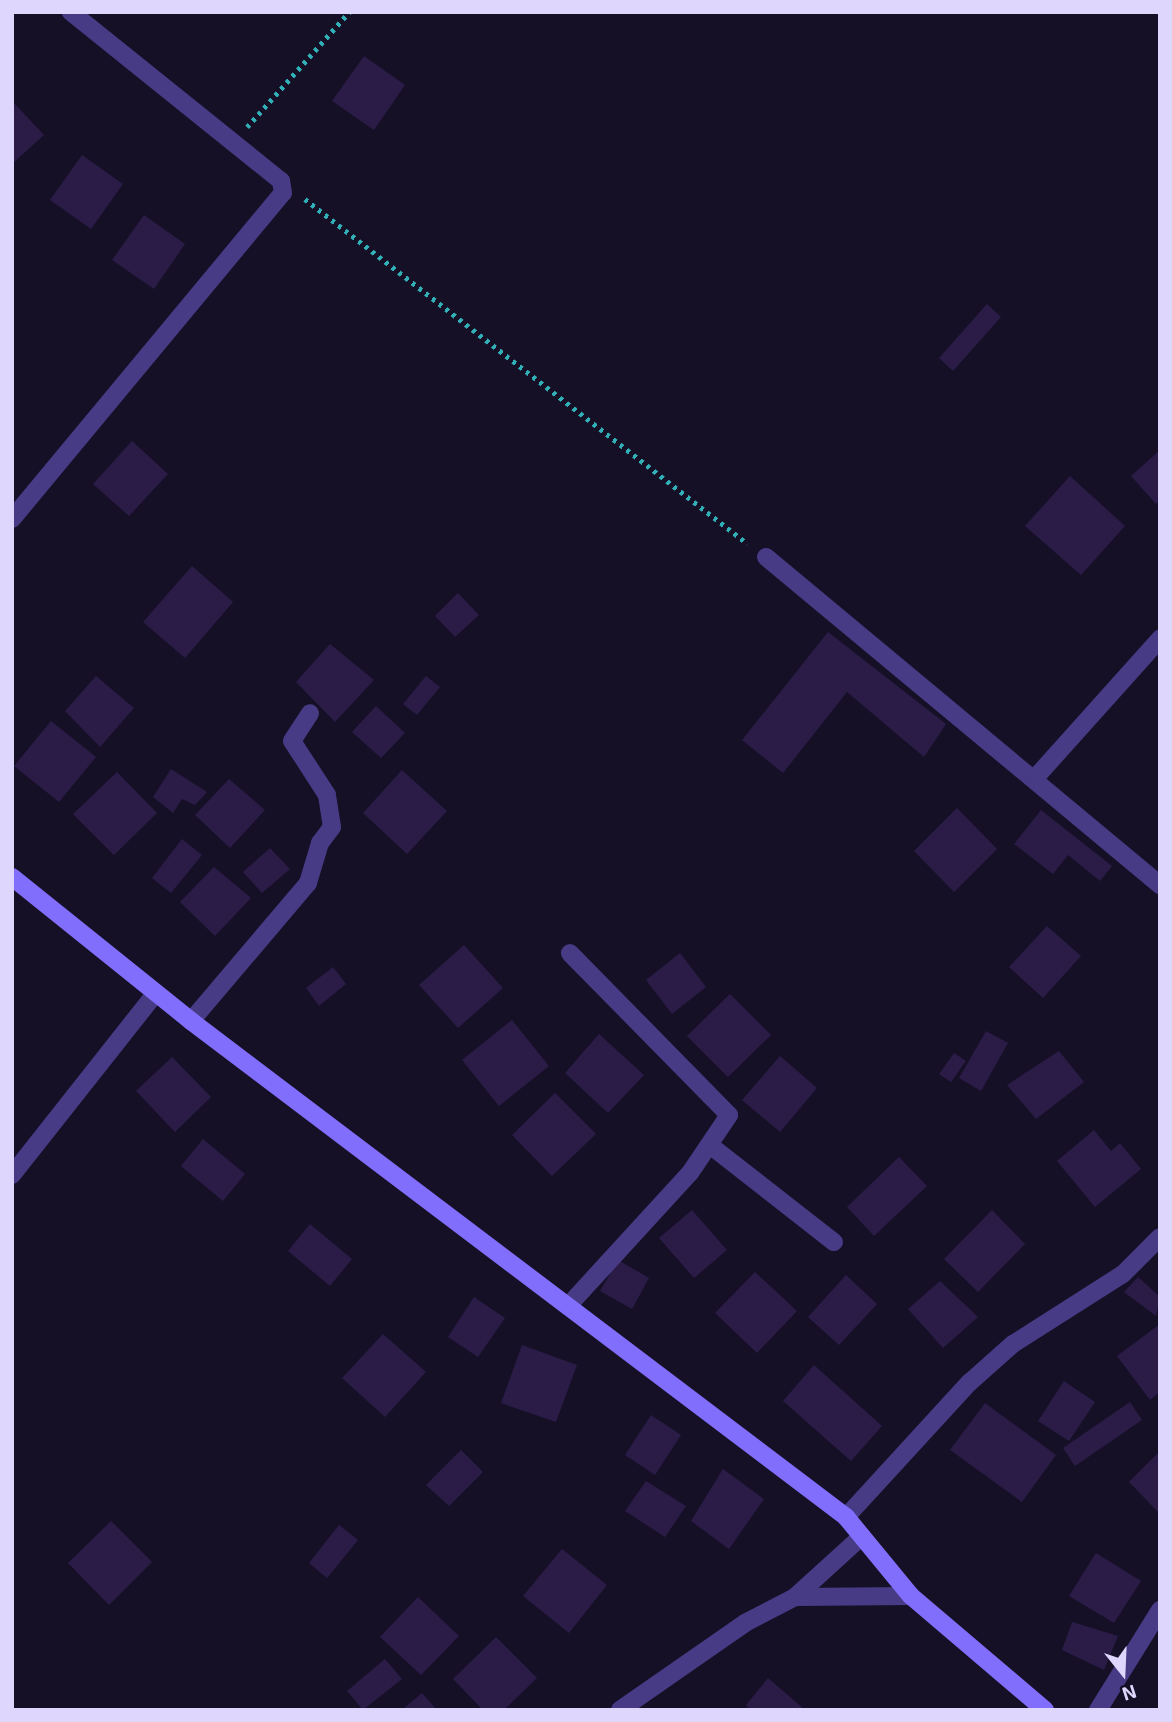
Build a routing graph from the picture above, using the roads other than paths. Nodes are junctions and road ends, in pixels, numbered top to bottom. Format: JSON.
{"nodes":[{"id":1,"x":71,"y":12,"type":"edge"},
{"id":2,"x":12,"y":519,"type":"edge"},
{"id":3,"x":766,"y":557,"type":"road end"},
{"id":4,"x":1160,"y":639,"type":"edge"},
{"id":5,"x":310,"y":713,"type":"dead end"},
{"id":6,"x":1036,"y":776,"type":"junction"},
{"id":7,"x":12,"y":877,"type":"edge"},
{"id":8,"x":1160,"y":885,"type":"edge"},
{"id":9,"x":570,"y":953,"type":"dead end"},
{"id":10,"x":155,"y":993,"type":"junction"},
{"id":11,"x":191,"y":1021,"type":"junction"},
{"id":12,"x":711,"y":1146,"type":"junction"},
{"id":13,"x":12,"y":1175,"type":"edge"},
{"id":14,"x":1160,"y":1237,"type":"edge"},
{"id":15,"x":834,"y":1242,"type":"dead end"},
{"id":16,"x":568,"y":1306,"type":"junction"},
{"id":17,"x":846,"y":1517,"type":"junction"},
{"id":18,"x":861,"y":1537,"type":"junction"},
{"id":19,"x":911,"y":1596,"type":"junction"},
{"id":20,"x":795,"y":1597,"type":"junction"},
{"id":21,"x":1160,"y":1610,"type":"edge"},
{"id":22,"x":620,"y":1710,"type":"edge"},
{"id":23,"x":1045,"y":1710,"type":"edge"},
{"id":24,"x":1098,"y":1710,"type":"edge"}],
"edges":[{"from":1,"to":2,"type":"street"},
{"from":3,"to":6,"type":"street"},
{"from":4,"to":6,"type":"street"},
{"from":5,"to":11,"type":"street"},
{"from":6,"to":8,"type":"street"},
{"from":7,"to":10,"type":"street"},
{"from":9,"to":12,"type":"street"},
{"from":10,"to":11,"type":"street"},
{"from":10,"to":13,"type":"street"},
{"from":11,"to":16,"type":"street"},
{"from":12,"to":15,"type":"street"},
{"from":12,"to":16,"type":"street"},
{"from":14,"to":17,"type":"street"},
{"from":16,"to":17,"type":"street"},
{"from":17,"to":18,"type":"street"},
{"from":18,"to":19,"type":"street"},
{"from":18,"to":20,"type":"street"},
{"from":19,"to":20,"type":"street"},
{"from":19,"to":23,"type":"street"},
{"from":20,"to":22,"type":"street"},
{"from":21,"to":24,"type":"street"}]}
